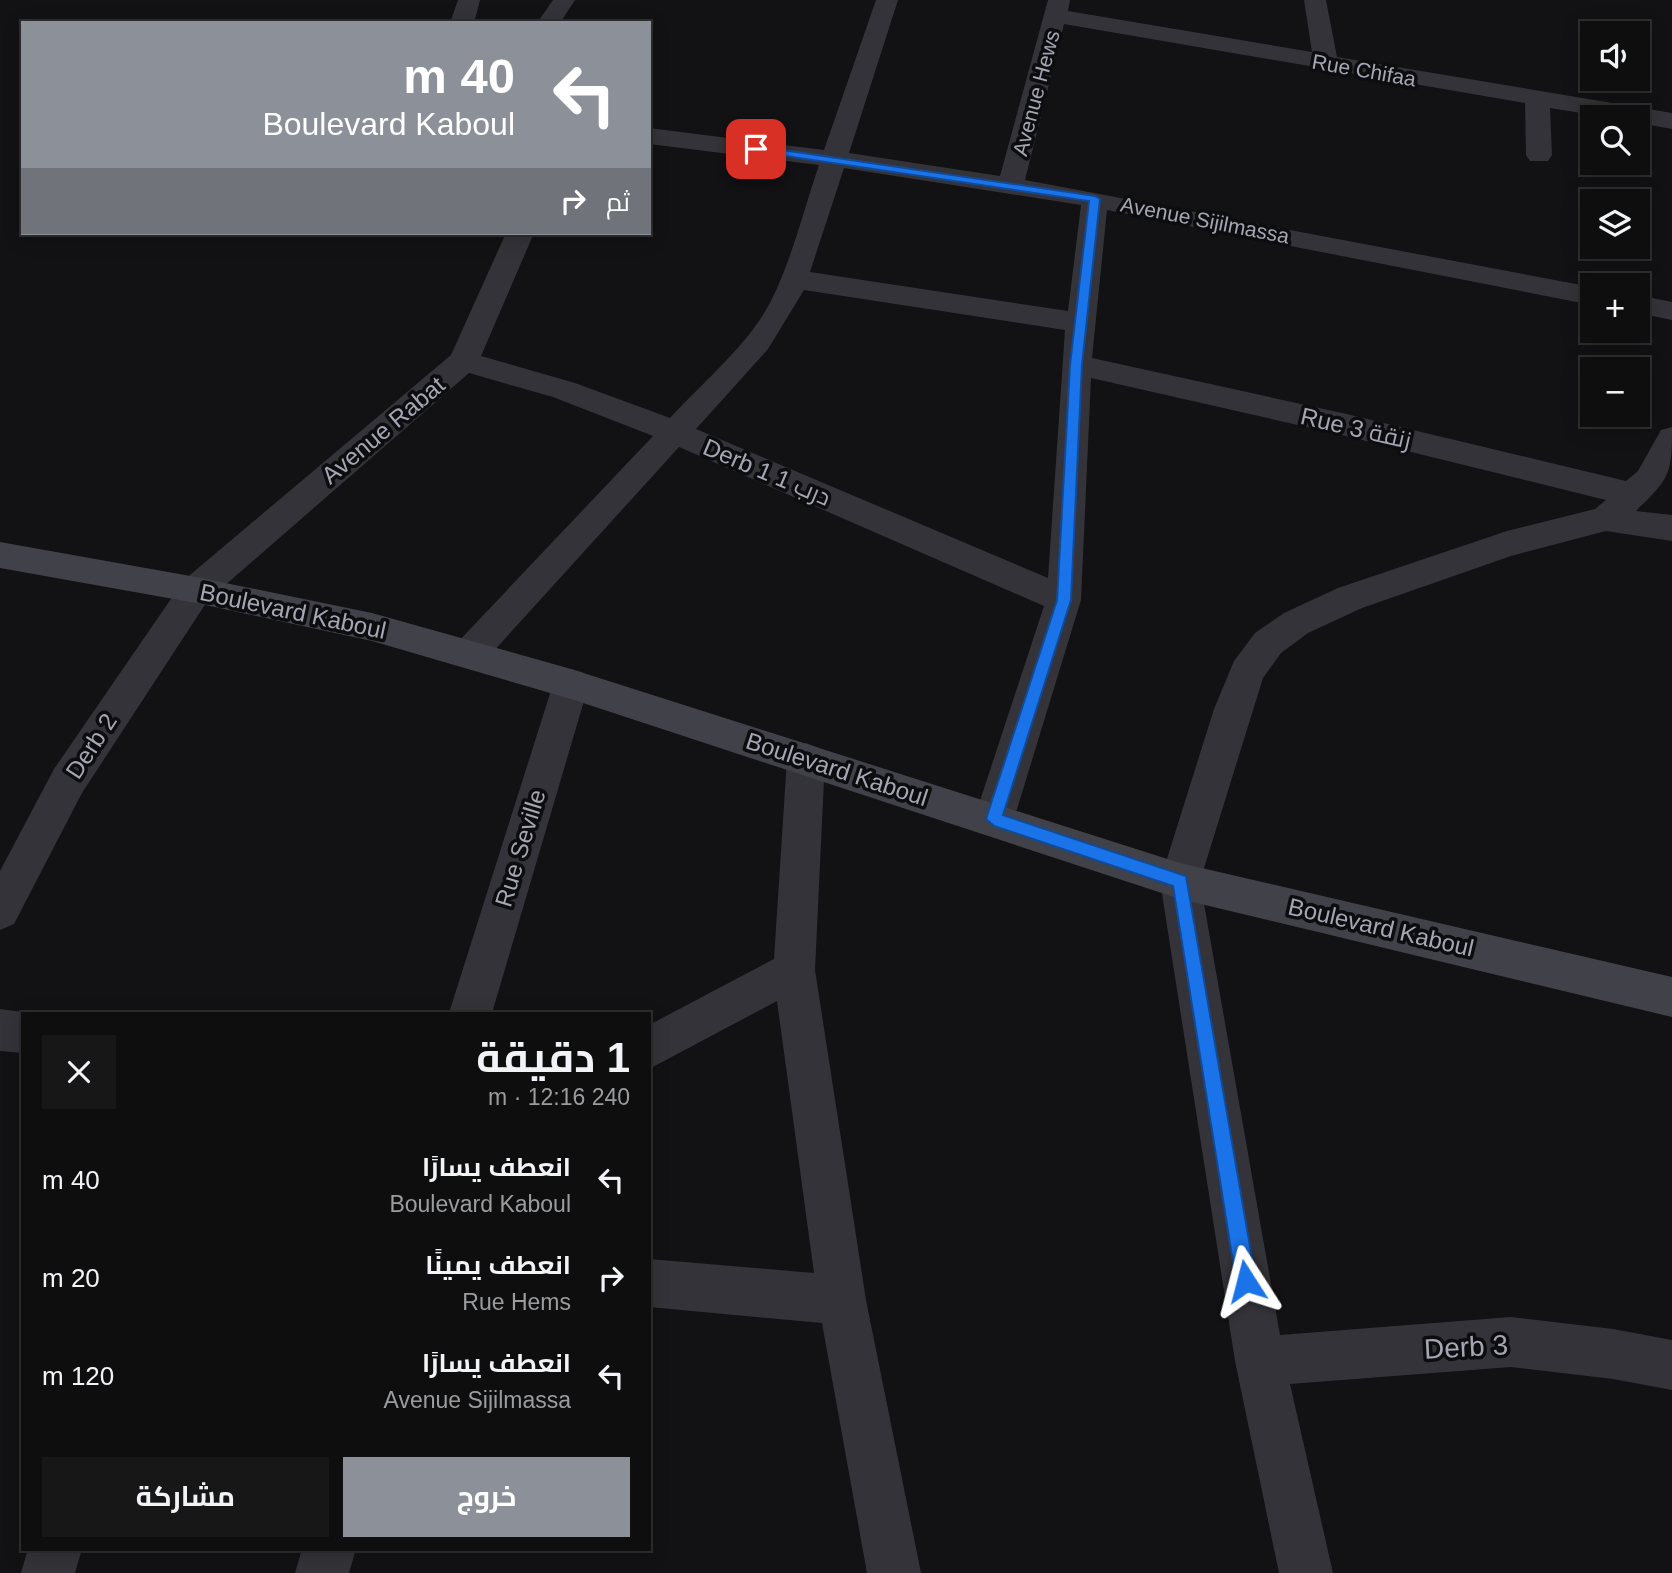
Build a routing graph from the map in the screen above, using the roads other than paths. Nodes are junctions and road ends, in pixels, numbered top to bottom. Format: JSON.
{"nodes":[{"id":1,"x":469,"y":0,"type":"edge"},
{"id":2,"x":564,"y":0,"type":"edge"},
{"id":3,"x":887,"y":0,"type":"edge"},
{"id":4,"x":1031,"y":0,"type":"edge"},
{"id":5,"x":1315,"y":0,"type":"edge"},
{"id":6,"x":1058,"y":7,"type":"edge"},
{"id":7,"x":463,"y":21,"type":"edge"},
{"id":8,"x":549,"y":21,"type":"edge"},
{"id":9,"x":1326,"y":64,"type":"junction"},
{"id":10,"x":1537,"y":99,"type":"junction"},
{"id":11,"x":1672,"y":121,"type":"edge"},
{"id":12,"x":651,"y":136,"type":"edge"},
{"id":13,"x":1539,"y":155,"type":"dead end"},
{"id":14,"x":836,"y":159,"type":"junction"},
{"id":15,"x":1011,"y":185,"type":"junction"},
{"id":16,"x":1095,"y":199,"type":"junction"},
{"id":17,"x":519,"y":235,"type":"edge"},
{"id":18,"x":794,"y":279,"type":"junction"},
{"id":19,"x":1580,"y":294,"type":"edge"},
{"id":20,"x":1650,"y":306,"type":"edge"},
{"id":21,"x":1672,"y":311,"type":"edge"},
{"id":22,"x":1082,"y":323,"type":"junction"},
{"id":23,"x":464,"y":362,"type":"junction"},
{"id":24,"x":1076,"y":365,"type":"junction"},
{"id":25,"x":672,"y":432,"type":"junction"},
{"id":26,"x":1672,"y":438,"type":"edge"},
{"id":27,"x":1635,"y":495,"type":"junction"},
{"id":28,"x":1606,"y":519,"type":"junction"},
{"id":29,"x":1672,"y":528,"type":"edge"},
{"id":30,"x":0,"y":555,"type":"edge"},
{"id":31,"x":196,"y":590,"type":"junction"},
{"id":32,"x":1064,"y":600,"type":"junction"},
{"id":33,"x":468,"y":654,"type":"junction"},
{"id":34,"x":571,"y":684,"type":"junction"},
{"id":35,"x":806,"y":759,"type":"junction"},
{"id":36,"x":994,"y":819,"type":"junction"},
{"id":37,"x":1180,"y":881,"type":"junction"},
{"id":38,"x":0,"y":911,"type":"edge"},
{"id":39,"x":794,"y":970,"type":"junction"},
{"id":40,"x":1672,"y":997,"type":"edge"},
{"id":41,"x":470,"y":1012,"type":"edge"},
{"id":42,"x":0,"y":1030,"type":"edge"},
{"id":43,"x":21,"y":1032,"type":"edge"},
{"id":44,"x":651,"y":1047,"type":"edge"},
{"id":45,"x":651,"y":1283,"type":"edge"},
{"id":46,"x":842,"y":1300,"type":"junction"},
{"id":47,"x":1260,"y":1361,"type":"junction"},
{"id":48,"x":1672,"y":1366,"type":"edge"},
{"id":49,"x":54,"y":1551,"type":"edge"},
{"id":50,"x":328,"y":1551,"type":"edge"},
{"id":51,"x":48,"y":1573,"type":"edge"},
{"id":52,"x":323,"y":1573,"type":"edge"},
{"id":53,"x":894,"y":1573,"type":"edge"},
{"id":54,"x":1306,"y":1573,"type":"edge"}],
"edges":[{"from":1,"to":7,"type":"street"},
{"from":2,"to":8,"type":"street"},
{"from":3,"to":14,"type":"street"},
{"from":4,"to":6,"type":"street","name":"Rue Chifaa"},
{"from":5,"to":9,"type":"street"},
{"from":6,"to":9,"type":"street","name":"Rue Chifaa"},
{"from":6,"to":15,"type":"street","name":"Avenue Hews"},
{"from":9,"to":10,"type":"street","name":"Rue Chifaa"},
{"from":10,"to":11,"type":"street","name":"Rue Chifaa"},
{"from":10,"to":13,"type":"street"},
{"from":12,"to":14,"type":"street","name":"Avenue Sijilmassa"},
{"from":14,"to":15,"type":"street","name":"Avenue Sijilmassa"},
{"from":14,"to":18,"type":"street"},
{"from":15,"to":16,"type":"street","name":"Avenue Sijilmassa"},
{"from":16,"to":19,"type":"street","name":"Avenue Sijilmassa"},
{"from":16,"to":22,"type":"street"},
{"from":17,"to":23,"type":"street","name":"Avenue Rabat"},
{"from":18,"to":22,"type":"street"},
{"from":18,"to":25,"type":"street"},
{"from":20,"to":21,"type":"street"},
{"from":22,"to":24,"type":"street"},
{"from":23,"to":25,"type":"street","name":"Derb 1 درب 1"},
{"from":23,"to":31,"type":"street","name":"Avenue Rabat"},
{"from":24,"to":27,"type":"street","name":"Rue 3 زنقة"},
{"from":24,"to":32,"type":"street"},
{"from":25,"to":32,"type":"street","name":"Derb 1 درب 1"},
{"from":25,"to":33,"type":"street"},
{"from":26,"to":27,"type":"street"},
{"from":27,"to":28,"type":"street"},
{"from":28,"to":29,"type":"street"},
{"from":28,"to":37,"type":"street"},
{"from":30,"to":31,"type":"street","name":"Boulevard Kaboul"},
{"from":31,"to":33,"type":"street","name":"Boulevard Kaboul"},
{"from":31,"to":38,"type":"street","name":"Derb 2"},
{"from":32,"to":36,"type":"street"},
{"from":33,"to":34,"type":"street","name":"Boulevard Kaboul"},
{"from":34,"to":35,"type":"street","name":"Boulevard Kaboul"},
{"from":34,"to":41,"type":"street","name":"Rue Seville"},
{"from":35,"to":36,"type":"street","name":"Boulevard Kaboul"},
{"from":35,"to":39,"type":"street"},
{"from":36,"to":37,"type":"street","name":"Boulevard Kaboul"},
{"from":37,"to":40,"type":"street","name":"Boulevard Kaboul"},
{"from":37,"to":47,"type":"street"},
{"from":39,"to":44,"type":"street"},
{"from":39,"to":46,"type":"street"},
{"from":42,"to":43,"type":"street"},
{"from":45,"to":46,"type":"street"},
{"from":46,"to":53,"type":"street"},
{"from":47,"to":48,"type":"street","name":"Derb 3"},
{"from":47,"to":54,"type":"street"},
{"from":49,"to":51,"type":"street"},
{"from":50,"to":52,"type":"street"}]}
